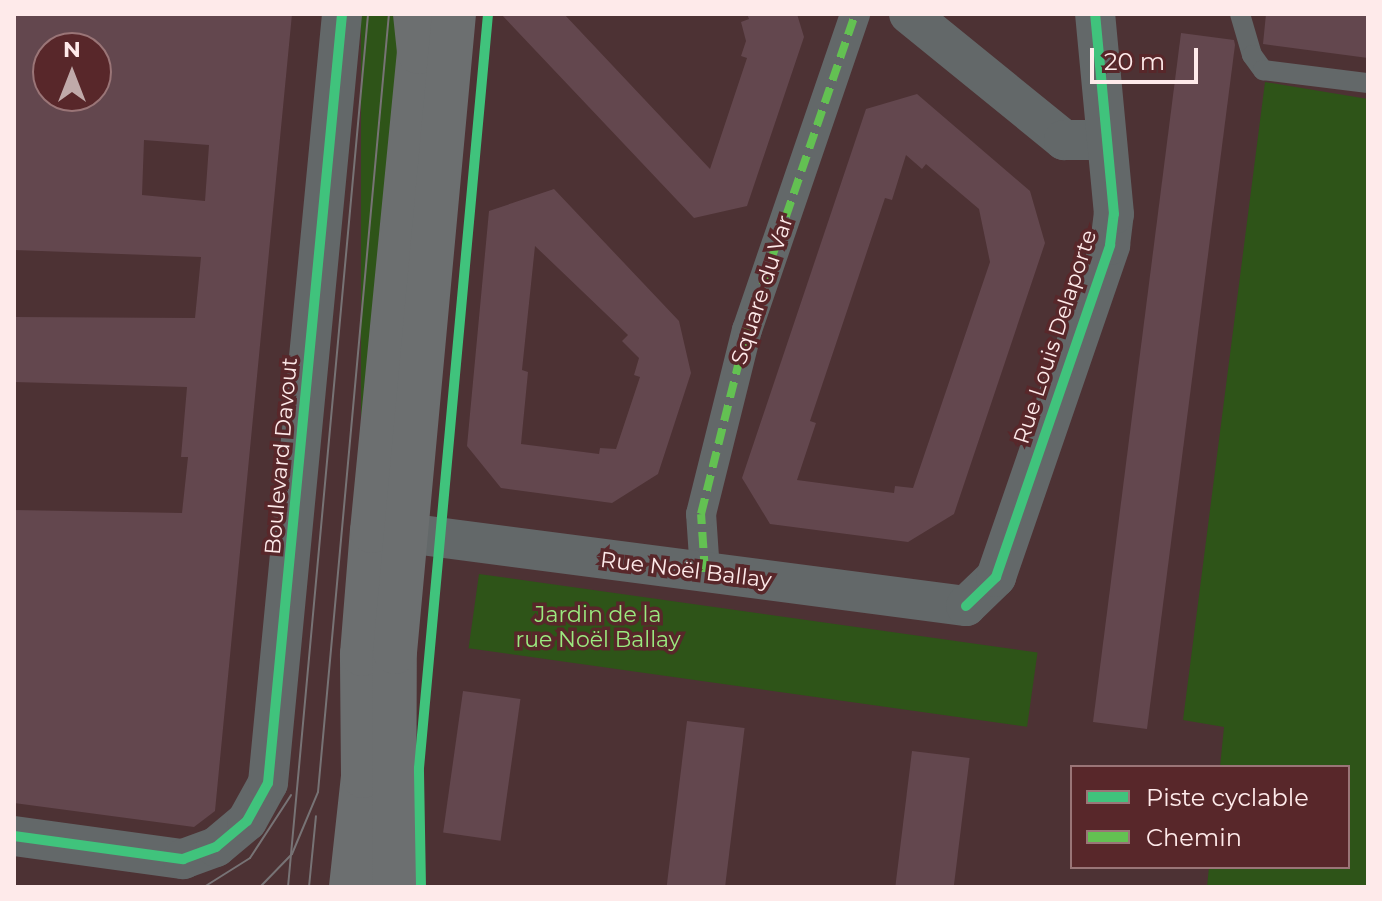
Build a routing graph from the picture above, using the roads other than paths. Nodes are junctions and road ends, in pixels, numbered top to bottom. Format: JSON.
{"nodes":[{"id":1,"x":342,"y":14,"type":"edge"},
{"id":2,"x":415,"y":14,"type":"edge"},
{"id":3,"x":454,"y":14,"type":"edge"},
{"id":4,"x":855,"y":14,"type":"edge"},
{"id":5,"x":909,"y":14,"type":"edge"},
{"id":6,"x":1095,"y":14,"type":"edge"},
{"id":7,"x":1240,"y":14,"type":"edge"},
{"id":8,"x":1368,"y":83,"type":"edge"},
{"id":9,"x":1106,"y":140,"type":"junction"},
{"id":10,"x":406,"y":533,"type":"junction"},
{"id":11,"x":705,"y":572,"type":"junction"},
{"id":12,"x":966,"y":606,"type":"joint"},
{"id":13,"x":14,"y":836,"type":"edge"},
{"id":14,"x":351,"y":887,"type":"edge"},
{"id":15,"x":394,"y":887,"type":"edge"}],
"edges":[{"from":1,"to":13,"type":"street","name":"Boulevard Davout"},
{"from":2,"to":14,"type":"main road"},
{"from":3,"to":10,"type":"main road"},
{"from":4,"to":11,"type":"street","name":"Square du Var"},
{"from":5,"to":9,"type":"street"},
{"from":6,"to":9,"type":"street","name":"Rue Louis Delaporte"},
{"from":7,"to":8,"type":"lane"},
{"from":9,"to":12,"type":"street","name":"Rue Louis Delaporte"},
{"from":10,"to":11,"type":"street","name":"Rue Noël Ballay"},
{"from":10,"to":15,"type":"main road"},
{"from":11,"to":12,"type":"street","name":"Rue Noël Ballay"}]}
